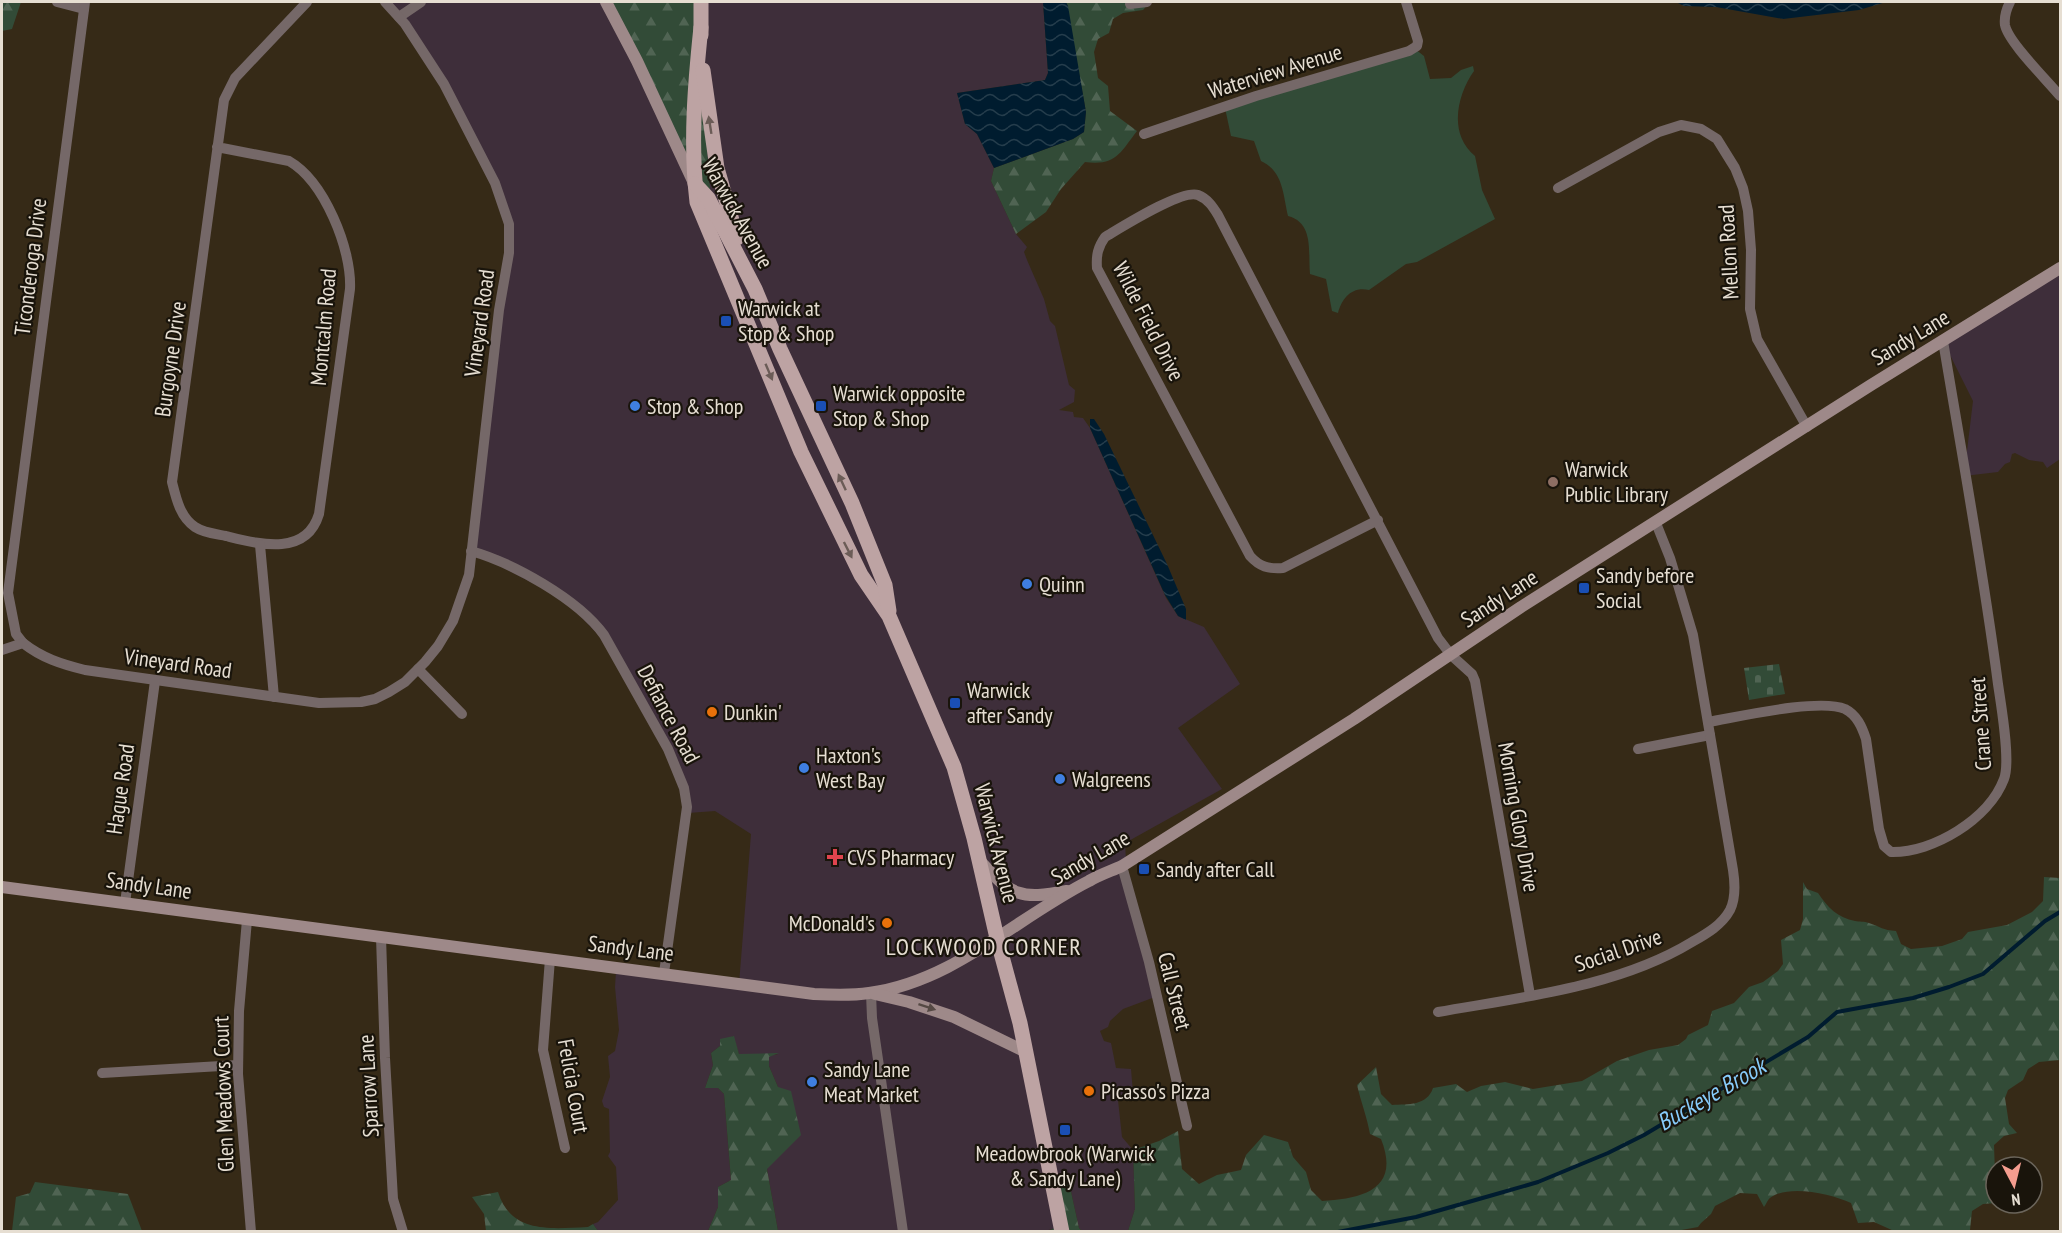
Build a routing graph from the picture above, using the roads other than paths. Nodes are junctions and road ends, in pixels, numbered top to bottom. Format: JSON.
{"nodes":[{"id":1,"x":57,"y":2,"type":"edge"},
{"id":2,"x":307,"y":2,"type":"edge"},
{"id":3,"x":385,"y":2,"type":"edge"},
{"id":4,"x":421,"y":2,"type":"edge"},
{"id":5,"x":606,"y":2,"type":"edge"},
{"id":6,"x":701,"y":2,"type":"edge"},
{"id":7,"x":1147,"y":2,"type":"edge"},
{"id":8,"x":1406,"y":2,"type":"edge"},
{"id":9,"x":2010,"y":2,"type":"edge"},
{"id":10,"x":1130,"y":4,"type":"dead end"},
{"id":11,"x":84,"y":5,"type":"edge"},
{"id":12,"x":399,"y":17,"type":"junction"},
{"id":13,"x":701,"y":27,"type":"junction"},
{"id":14,"x":2061,"y":96,"type":"edge"},
{"id":15,"x":1144,"y":134,"type":"dead end"},
{"id":16,"x":217,"y":147,"type":"junction"},
{"id":17,"x":694,"y":184,"type":"junction"},
{"id":18,"x":1558,"y":188,"type":"dead end"},
{"id":19,"x":2061,"y":268,"type":"edge"},
{"id":20,"x":752,"y":283,"type":"junction"},
{"id":21,"x":1943,"y":341,"type":"junction"},
{"id":22,"x":1807,"y":427,"type":"junction"},
{"id":23,"x":1378,"y":519,"type":"junction"},
{"id":24,"x":1656,"y":523,"type":"junction"},
{"id":25,"x":260,"y":544,"type":"junction"},
{"id":26,"x":471,"y":551,"type":"junction"},
{"id":27,"x":889,"y":616,"type":"junction"},
{"id":28,"x":23,"y":643,"type":"junction"},
{"id":29,"x":2,"y":650,"type":"edge"},
{"id":30,"x":1451,"y":655,"type":"junction"},
{"id":31,"x":418,"y":669,"type":"junction"},
{"id":32,"x":155,"y":681,"type":"junction"},
{"id":33,"x":274,"y":696,"type":"junction"},
{"id":34,"x":462,"y":714,"type":"dead end"},
{"id":35,"x":1708,"y":722,"type":"junction"},
{"id":36,"x":1710,"y":735,"type":"junction"},
{"id":37,"x":1638,"y":748,"type":"dead end"},
{"id":38,"x":980,"y":861,"type":"junction"},
{"id":39,"x":1122,"y":866,"type":"junction"},
{"id":40,"x":2,"y":887,"type":"edge"},
{"id":41,"x":1074,"y":890,"type":"junction"},
{"id":42,"x":125,"y":903,"type":"junction"},
{"id":43,"x":247,"y":920,"type":"junction"},
{"id":44,"x":381,"y":937,"type":"junction"},
{"id":45,"x":997,"y":938,"type":"junction"},
{"id":46,"x":550,"y":959,"type":"junction"},
{"id":47,"x":664,"y":974,"type":"junction"},
{"id":48,"x":871,"y":993,"type":"junction"},
{"id":49,"x":1530,"y":995,"type":"junction"},
{"id":50,"x":1438,"y":1012,"type":"dead end"},
{"id":51,"x":1026,"y":1052,"type":"junction"},
{"id":52,"x":238,"y":1065,"type":"junction"},
{"id":53,"x":102,"y":1073,"type":"dead end"},
{"id":54,"x":1187,"y":1126,"type":"dead end"},
{"id":55,"x":565,"y":1148,"type":"dead end"},
{"id":56,"x":251,"y":1232,"type":"edge"},
{"id":57,"x":403,"y":1232,"type":"edge"},
{"id":58,"x":903,"y":1232,"type":"edge"},
{"id":59,"x":1062,"y":1232,"type":"edge"}],
"edges":[{"from":1,"to":11,"type":"street"},
{"from":2,"to":16,"type":"street","name":"Burgoyne Drive"},
{"from":3,"to":12,"type":"street","name":"Vineyard Road"},
{"from":4,"to":12,"type":"street"},
{"from":5,"to":17,"type":"main road","name":"Warwick Avenue"},
{"from":6,"to":13,"type":"main road"},
{"from":7,"to":10,"type":"street"},
{"from":8,"to":15,"type":"street","name":"Waterview Avenue"},
{"from":9,"to":14,"type":"street"},
{"from":11,"to":28,"type":"street","name":"Ticonderoga Drive"},
{"from":12,"to":26,"type":"street","name":"Vineyard Road"},
{"from":13,"to":17,"type":"main road","name":"Warwick Avenue"},
{"from":20,"to":13,"type":"main road","one_way":true},
{"from":16,"to":25,"type":"street","name":"Burgoyne Drive"},
{"from":16,"to":25,"type":"street","name":"Montcalm Road"},
{"from":17,"to":20,"type":"main road","name":"Warwick Avenue"},
{"from":17,"to":27,"type":"main road","name":"Warwick Avenue","one_way":true},
{"from":18,"to":22,"type":"street","name":"Mellon Road"},
{"from":19,"to":21,"type":"main road","name":"Sandy Lane"},
{"from":27,"to":20,"type":"main road","name":"Warwick Avenue","one_way":true},
{"from":21,"to":22,"type":"main road","name":"Sandy Lane"},
{"from":21,"to":35,"type":"street","name":"Crane Street"},
{"from":22,"to":24,"type":"main road","name":"Sandy Lane"},
{"from":23,"to":23,"type":"street","name":"Wilde Field Drive"},
{"from":23,"to":30,"type":"street","name":"Wilde Field Drive"},
{"from":24,"to":30,"type":"main road","name":"Sandy Lane"},
{"from":24,"to":35,"type":"street","name":"Social Drive"},
{"from":25,"to":33,"type":"street"},
{"from":26,"to":31,"type":"street","name":"Vineyard Road"},
{"from":26,"to":47,"type":"street","name":"Defiance Road"},
{"from":27,"to":38,"type":"main road","name":"Warwick Avenue"},
{"from":28,"to":29,"type":"street"},
{"from":28,"to":32,"type":"street","name":"Vineyard Road"},
{"from":30,"to":39,"type":"main road","name":"Sandy Lane"},
{"from":30,"to":49,"type":"street","name":"Morning Glory Drive"},
{"from":31,"to":33,"type":"street","name":"Vineyard Road"},
{"from":31,"to":34,"type":"street"},
{"from":32,"to":33,"type":"street","name":"Vineyard Road"},
{"from":32,"to":42,"type":"street","name":"Hague Road"},
{"from":35,"to":36,"type":"street","name":"Social Drive"},
{"from":36,"to":37,"type":"street"},
{"from":36,"to":49,"type":"street","name":"Social Drive"},
{"from":38,"to":41,"type":"main road"},
{"from":38,"to":45,"type":"main road","name":"Warwick Avenue"},
{"from":39,"to":41,"type":"main road","name":"Sandy Lane"},
{"from":39,"to":54,"type":"street","name":"Call Street"},
{"from":40,"to":42,"type":"main road","name":"Sandy Lane"},
{"from":41,"to":45,"type":"main road","name":"Sandy Lane"},
{"from":42,"to":43,"type":"main road","name":"Sandy Lane"},
{"from":43,"to":44,"type":"main road","name":"Sandy Lane"},
{"from":43,"to":52,"type":"street","name":"Glen Meadows Court"},
{"from":44,"to":46,"type":"main road","name":"Sandy Lane"},
{"from":44,"to":57,"type":"street","name":"Sparrow Lane"},
{"from":45,"to":48,"type":"main road","name":"Sandy Lane"},
{"from":45,"to":51,"type":"main road","name":"Warwick Avenue"},
{"from":46,"to":47,"type":"main road","name":"Sandy Lane"},
{"from":46,"to":55,"type":"street","name":"Felicia Court"},
{"from":47,"to":48,"type":"main road","name":"Sandy Lane"},
{"from":48,"to":51,"type":"main road","one_way":true},
{"from":48,"to":58,"type":"street"},
{"from":49,"to":50,"type":"street","name":"Social Drive"},
{"from":51,"to":59,"type":"main road","name":"Warwick Avenue"},
{"from":52,"to":53,"type":"street"},
{"from":52,"to":56,"type":"street","name":"Glen Meadows Court"}]}
